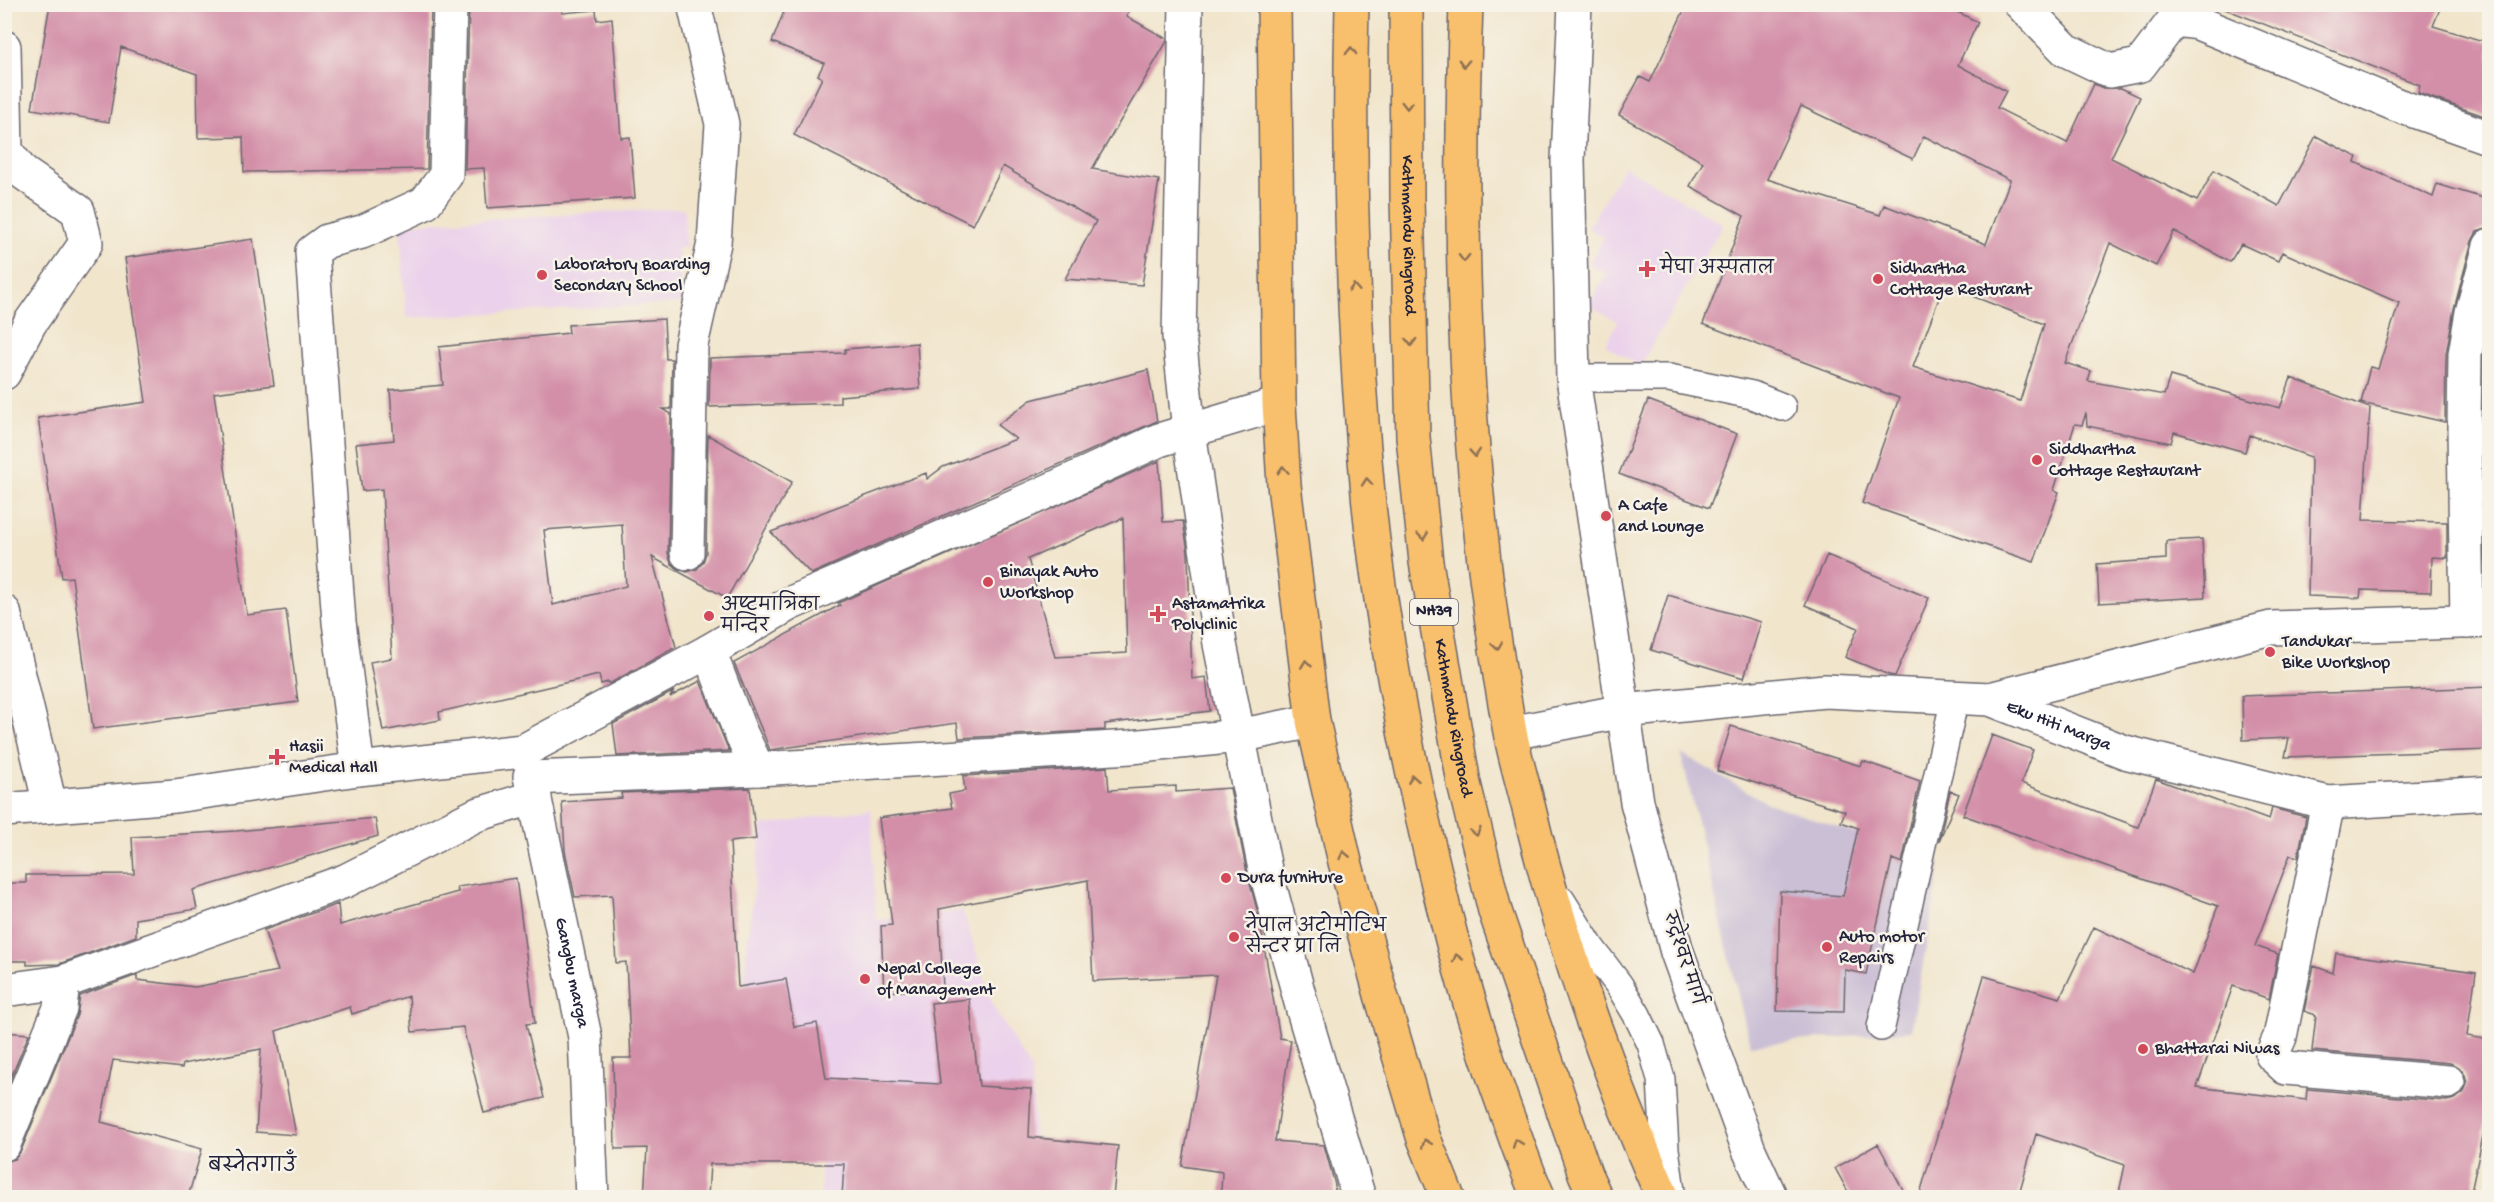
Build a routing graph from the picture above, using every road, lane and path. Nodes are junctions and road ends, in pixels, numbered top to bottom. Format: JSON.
{"nodes":[{"id":1,"x":450,"y":4,"type":"edge"},
{"id":2,"x":694,"y":4,"type":"edge"},
{"id":3,"x":1186,"y":4,"type":"edge"},
{"id":4,"x":1274,"y":4,"type":"edge"},
{"id":5,"x":1352,"y":4,"type":"edge"},
{"id":6,"x":1406,"y":4,"type":"edge"},
{"id":7,"x":1466,"y":4,"type":"edge"},
{"id":8,"x":1575,"y":4,"type":"edge"},
{"id":9,"x":2021,"y":4,"type":"edge"},
{"id":10,"x":4,"y":47,"type":"edge"},
{"id":11,"x":2490,"y":138,"type":"edge"},
{"id":12,"x":2490,"y":246,"type":"edge"},
{"id":13,"x":4,"y":373,"type":"edge"},
{"id":14,"x":1573,"y":378,"type":"junction"},
{"id":15,"x":1279,"y":404,"type":"junction"},
{"id":16,"x":1782,"y":407,"type":"dead end"},
{"id":17,"x":1189,"y":431,"type":"junction"},
{"id":18,"x":687,"y":553,"type":"dead end"},
{"id":19,"x":4,"y":612,"type":"edge"},
{"id":20,"x":2478,"y":622,"type":"edge"},
{"id":21,"x":709,"y":651,"type":"junction"},
{"id":22,"x":1955,"y":698,"type":"junction"},
{"id":23,"x":1990,"y":699,"type":"junction"},
{"id":24,"x":1623,"y":711,"type":"junction"},
{"id":25,"x":1313,"y":721,"type":"junction"},
{"id":26,"x":1511,"y":733,"type":"junction"},
{"id":27,"x":1238,"y":736,"type":"junction"},
{"id":28,"x":358,"y":769,"type":"junction"},
{"id":29,"x":758,"y":769,"type":"junction"},
{"id":30,"x":530,"y":775,"type":"junction"},
{"id":31,"x":2490,"y":793,"type":"edge"},
{"id":32,"x":2328,"y":803,"type":"junction"},
{"id":33,"x":50,"y":805,"type":"junction"},
{"id":34,"x":4,"y":810,"type":"edge"},
{"id":35,"x":1545,"y":876,"type":"junction"},
{"id":36,"x":63,"y":982,"type":"junction"},
{"id":37,"x":4,"y":990,"type":"edge"},
{"id":38,"x":1881,"y":1027,"type":"dead end"},
{"id":39,"x":2448,"y":1082,"type":"dead end"},
{"id":40,"x":4,"y":1144,"type":"edge"},
{"id":41,"x":592,"y":1197,"type":"edge"},
{"id":42,"x":1359,"y":1197,"type":"edge"},
{"id":43,"x":1448,"y":1197,"type":"edge"},
{"id":44,"x":1539,"y":1197,"type":"edge"},
{"id":45,"x":1596,"y":1197,"type":"edge"},
{"id":46,"x":1663,"y":1197,"type":"edge"},
{"id":47,"x":1672,"y":1197,"type":"edge"},
{"id":48,"x":1771,"y":1197,"type":"edge"}],
"edges":[{"from":1,"to":28,"type":"street"},
{"from":2,"to":18,"type":"street"},
{"from":3,"to":17,"type":"street"},
{"from":4,"to":15,"type":"main road"},
{"from":44,"to":5,"type":"main road","number":"NH39","one_way":true},
{"from":6,"to":45,"type":"main road","name":"Kathmandu Ringroad","number":"NH39","one_way":true},
{"from":7,"to":26,"type":"main road","one_way":true},
{"from":8,"to":14,"type":"street","name":"रुद्रेश्वर मार्ग"},
{"from":9,"to":11,"type":"street"},
{"from":10,"to":13,"type":"street"},
{"from":12,"to":20,"type":"street"},
{"from":14,"to":16,"type":"lane"},
{"from":14,"to":24,"type":"street","name":"रुद्रेश्वर मार्ग"},
{"from":15,"to":17,"type":"street"},
{"from":25,"to":15,"type":"main road","one_way":true},
{"from":17,"to":21,"type":"street"},
{"from":17,"to":27,"type":"street"},
{"from":19,"to":33,"type":"street"},
{"from":20,"to":23,"type":"street"},
{"from":21,"to":29,"type":"street"},
{"from":21,"to":30,"type":"street"},
{"from":22,"to":23,"type":"street","name":"Eku Hiti Marga"},
{"from":22,"to":24,"type":"street","name":"Eku Hiti Marga"},
{"from":22,"to":38,"type":"lane"},
{"from":23,"to":32,"type":"street","name":"Eku Hiti Marga"},
{"from":24,"to":26,"type":"street","name":"Eku Hiti Marga"},
{"from":24,"to":48,"type":"street","name":"रुद्रेश्वर मार्ग"},
{"from":25,"to":27,"type":"street"},
{"from":43,"to":25,"type":"main road","one_way":true},
{"from":26,"to":35,"type":"main road"},
{"from":27,"to":29,"type":"street"},
{"from":27,"to":42,"type":"street"},
{"from":28,"to":30,"type":"street"},
{"from":28,"to":33,"type":"street"},
{"from":29,"to":30,"type":"street"},
{"from":30,"to":36,"type":"street"},
{"from":30,"to":41,"type":"street","name":"Gangbu marga"},
{"from":31,"to":32,"type":"street","name":"Eku Hiti Marga"},
{"from":32,"to":39,"type":"street"},
{"from":33,"to":34,"type":"street"},
{"from":35,"to":46,"type":"main road"},
{"from":35,"to":47,"type":"lane"},
{"from":36,"to":37,"type":"street"},
{"from":36,"to":40,"type":"street"}]}
